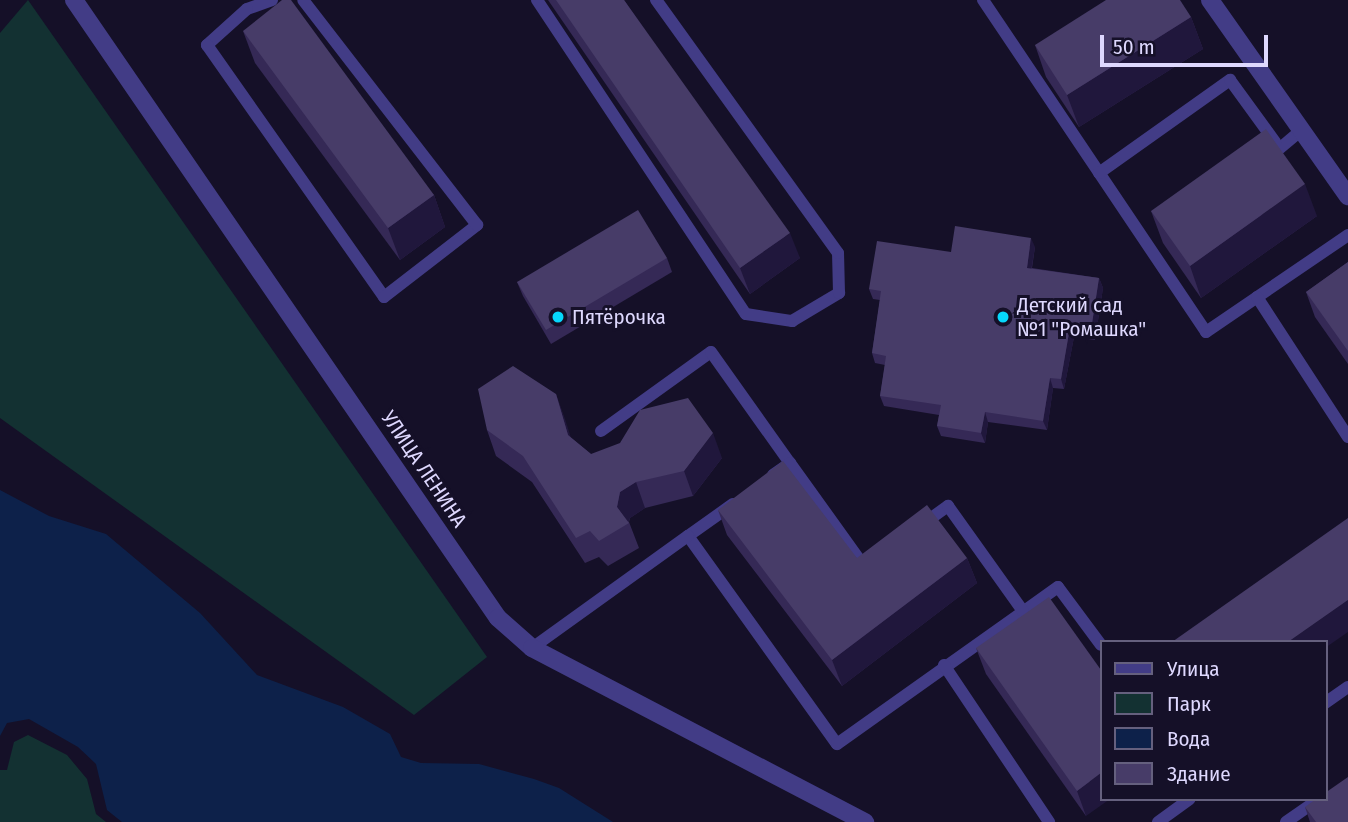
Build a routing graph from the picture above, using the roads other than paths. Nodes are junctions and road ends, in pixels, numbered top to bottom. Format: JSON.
{"nodes":[{"id":1,"x":74,"y":0,"type":"edge"},
{"id":2,"x":272,"y":0,"type":"edge"},
{"id":3,"x":303,"y":0,"type":"edge"},
{"id":4,"x":537,"y":0,"type":"edge"},
{"id":5,"x":656,"y":0,"type":"edge"},
{"id":6,"x":1210,"y":0,"type":"edge"},
{"id":7,"x":987,"y":1,"type":"edge"},
{"id":8,"x":244,"y":4,"type":"edge"},
{"id":9,"x":1302,"y":130,"type":"junction"},
{"id":10,"x":1279,"y":149,"type":"junction"},
{"id":11,"x":1268,"y":157,"type":"edge"},
{"id":12,"x":1099,"y":173,"type":"junction"},
{"id":13,"x":1348,"y":196,"type":"edge"},
{"id":14,"x":1348,"y":235,"type":"edge"},
{"id":15,"x":1158,"y":236,"type":"edge"},
{"id":16,"x":1147,"y":244,"type":"junction"},
{"id":17,"x":1257,"y":298,"type":"junction"},
{"id":18,"x":601,"y":431,"type":"dead end"},
{"id":19,"x":1348,"y":437,"type":"edge"},
{"id":20,"x":790,"y":463,"type":"junction"},
{"id":21,"x":756,"y":487,"type":"edge"},
{"id":22,"x":745,"y":495,"type":"edge"},
{"id":23,"x":688,"y":536,"type":"junction"},
{"id":24,"x":906,"y":536,"type":"edge"},
{"id":25,"x":885,"y":551,"type":"edge"},
{"id":26,"x":1023,"y":611,"type":"junction"},
{"id":27,"x":1100,"y":644,"type":"edge"},
{"id":28,"x":532,"y":648,"type":"junction"},
{"id":29,"x":944,"y":665,"type":"junction"},
{"id":30,"x":1348,"y":687,"type":"edge"},
{"id":31,"x":1327,"y":702,"type":"edge"},
{"id":32,"x":1337,"y":787,"type":"edge"},
{"id":33,"x":1327,"y":794,"type":"edge"},
{"id":34,"x":1187,"y":801,"type":"edge"},
{"id":35,"x":1316,"y":801,"type":"edge"},
{"id":36,"x":865,"y":822,"type":"edge"},
{"id":37,"x":1049,"y":822,"type":"edge"},
{"id":38,"x":1158,"y":822,"type":"edge"},
{"id":39,"x":1286,"y":822,"type":"edge"}],
"edges":[{"from":1,"to":28,"type":"street","name":"УЛИЦА ЛЕНИНА"},
{"from":2,"to":8,"type":"lane"},
{"from":3,"to":8,"type":"lane"},
{"from":4,"to":5,"type":"lane"},
{"from":6,"to":9,"type":"street"},
{"from":7,"to":12,"type":"lane"},
{"from":9,"to":10,"type":"lane"},
{"from":9,"to":13,"type":"street"},
{"from":10,"to":11,"type":"lane"},
{"from":10,"to":12,"type":"lane"},
{"from":12,"to":16,"type":"lane"},
{"from":14,"to":17,"type":"lane"},
{"from":15,"to":16,"type":"lane"},
{"from":16,"to":17,"type":"lane"},
{"from":17,"to":19,"type":"lane"},
{"from":18,"to":20,"type":"lane"},
{"from":20,"to":21,"type":"lane"},
{"from":20,"to":25,"type":"lane"},
{"from":22,"to":23,"type":"lane"},
{"from":23,"to":28,"type":"lane"},
{"from":23,"to":29,"type":"lane"},
{"from":24,"to":26,"type":"lane"},
{"from":26,"to":27,"type":"lane"},
{"from":26,"to":29,"type":"lane"},
{"from":28,"to":36,"type":"street","name":"УЛИЦА ЛЕНИНА"},
{"from":29,"to":37,"type":"lane"},
{"from":30,"to":31,"type":"lane"},
{"from":32,"to":33,"type":"lane"},
{"from":34,"to":38,"type":"lane"},
{"from":35,"to":39,"type":"lane"}]}
